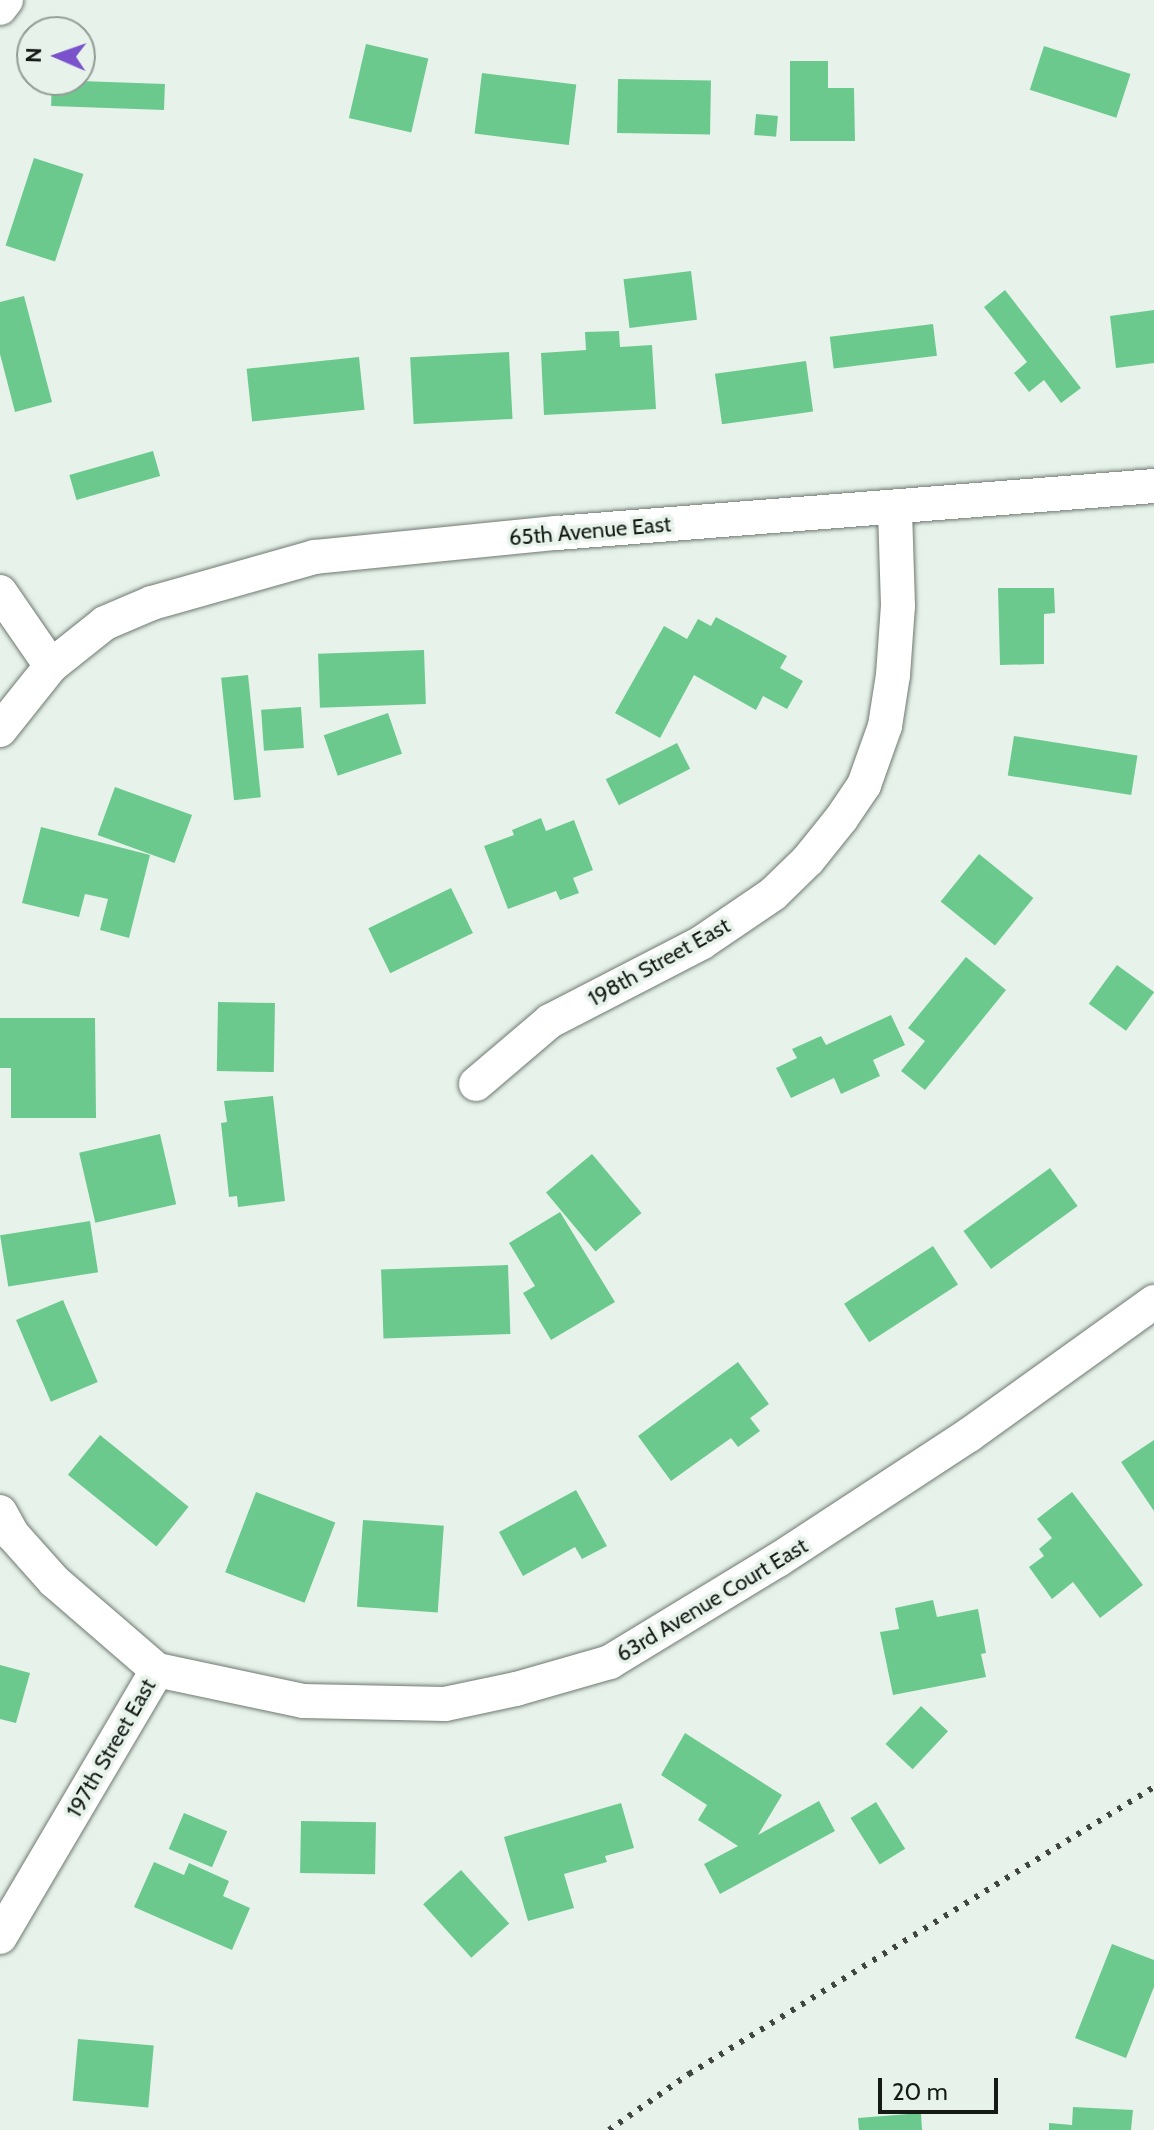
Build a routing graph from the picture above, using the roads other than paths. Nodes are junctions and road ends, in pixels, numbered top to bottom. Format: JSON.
{"nodes":[{"id":1,"x":6,"y":0,"type":"edge"},
{"id":2,"x":0,"y":8,"type":"edge"},
{"id":3,"x":1154,"y":486,"type":"edge"},
{"id":4,"x":895,"y":508,"type":"junction"},
{"id":5,"x":0,"y":592,"type":"edge"},
{"id":6,"x":51,"y":666,"type":"junction"},
{"id":7,"x":0,"y":730,"type":"edge"},
{"id":8,"x":476,"y":1084,"type":"dead end"},
{"id":9,"x":1154,"y":1302,"type":"edge"},
{"id":10,"x":0,"y":1512,"type":"edge"},
{"id":11,"x":157,"y":1670,"type":"junction"},
{"id":12,"x":0,"y":1937,"type":"edge"}],
"edges":[{"from":1,"to":2,"type":"street"},
{"from":3,"to":4,"type":"street","name":"65th Avenue East"},
{"from":4,"to":6,"type":"street","name":"65th Avenue East"},
{"from":4,"to":8,"type":"street","name":"198th Street East"},
{"from":5,"to":6,"type":"street"},
{"from":6,"to":7,"type":"street"},
{"from":9,"to":11,"type":"street","name":"63rd Avenue Court East"},
{"from":10,"to":11,"type":"street","name":"197th Street East"},
{"from":11,"to":12,"type":"street","name":"197th Street East"}]}
